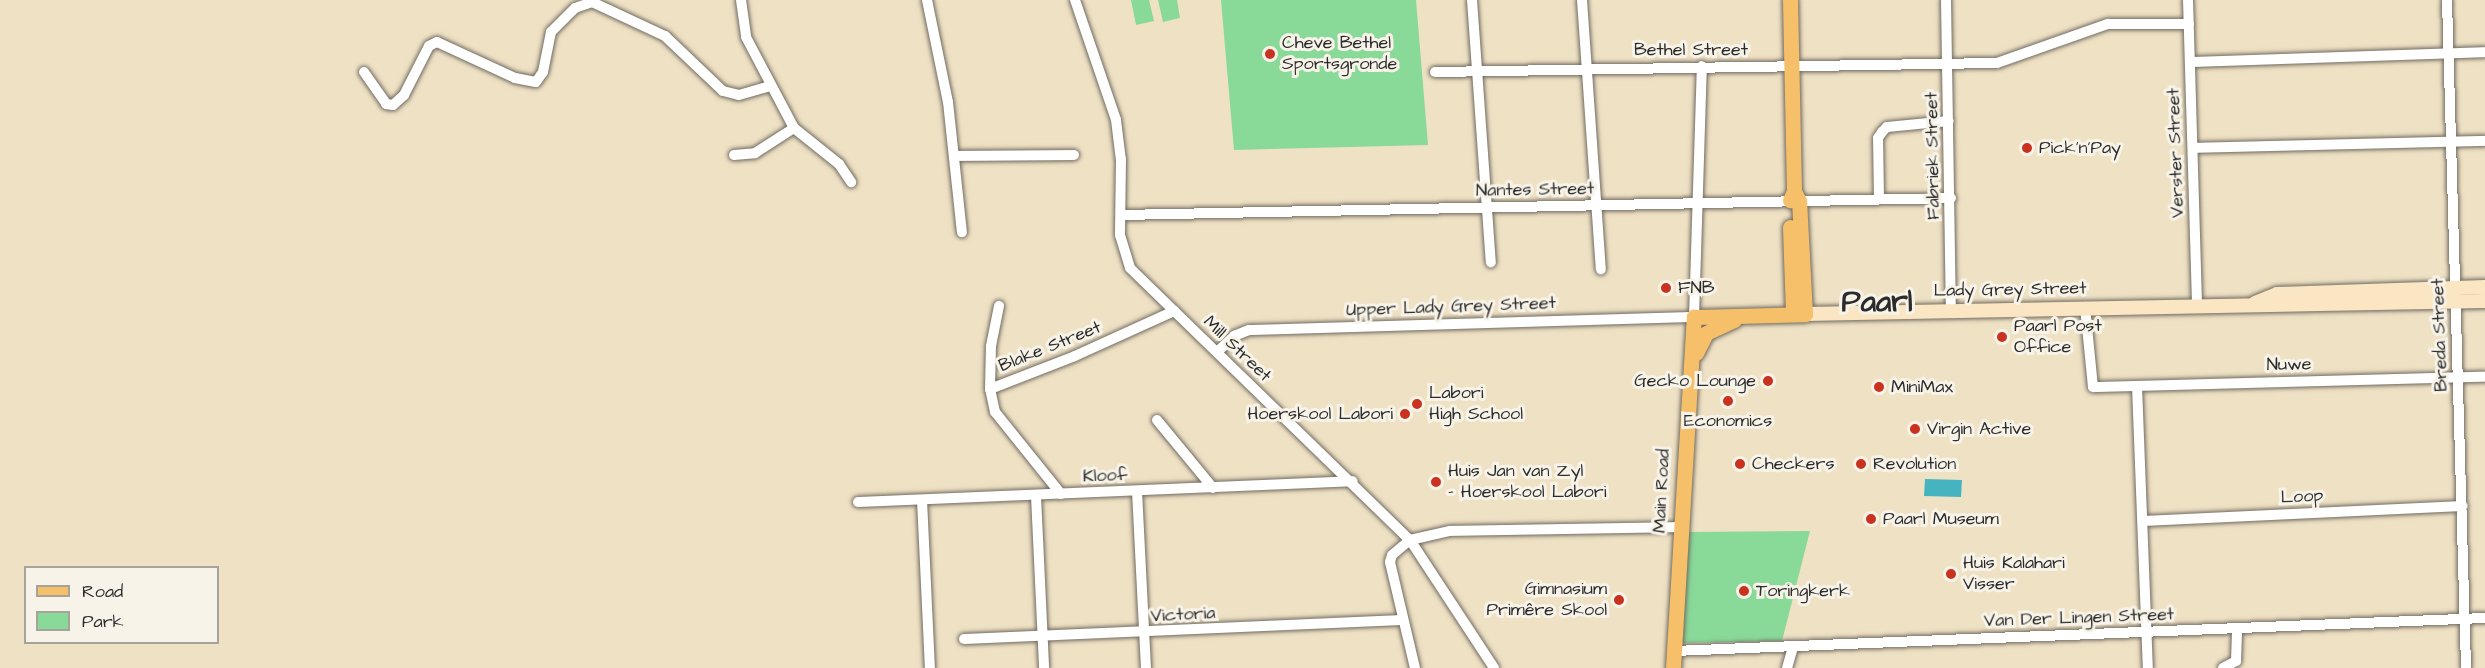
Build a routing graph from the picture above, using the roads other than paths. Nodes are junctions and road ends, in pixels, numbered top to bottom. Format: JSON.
{"nodes":[{"id":1,"x":741,"y":0,"type":"edge"},
{"id":2,"x":927,"y":0,"type":"edge"},
{"id":3,"x":1075,"y":0,"type":"edge"},
{"id":4,"x":1472,"y":0,"type":"edge"},
{"id":5,"x":1582,"y":0,"type":"edge"},
{"id":6,"x":1790,"y":0,"type":"edge"},
{"id":7,"x":1946,"y":0,"type":"edge"},
{"id":8,"x":2188,"y":0,"type":"edge"},
{"id":9,"x":2447,"y":0,"type":"edge"},
{"id":10,"x":2189,"y":24,"type":"junction"},
{"id":11,"x":2485,"y":52,"type":"edge"},
{"id":12,"x":2449,"y":53,"type":"junction"},
{"id":13,"x":2190,"y":62,"type":"junction"},
{"id":14,"x":1948,"y":64,"type":"junction"},
{"id":15,"x":1702,"y":66,"type":"junction"},
{"id":16,"x":1791,"y":66,"type":"junction"},
{"id":17,"x":1587,"y":68,"type":"junction"},
{"id":18,"x":1477,"y":70,"type":"junction"},
{"id":19,"x":364,"y":72,"type":"dead end"},
{"id":20,"x":1435,"y":72,"type":"dead end"},
{"id":21,"x":770,"y":86,"type":"junction"},
{"id":22,"x":1949,"y":121,"type":"junction"},
{"id":23,"x":794,"y":128,"type":"junction"},
{"id":24,"x":2485,"y":141,"type":"edge"},
{"id":25,"x":2450,"y":142,"type":"junction"},
{"id":26,"x":2193,"y":148,"type":"junction"},
{"id":27,"x":734,"y":155,"type":"dead end"},
{"id":28,"x":1074,"y":155,"type":"dead end"},
{"id":29,"x":954,"y":156,"type":"junction"},
{"id":30,"x":851,"y":182,"type":"dead end"},
{"id":31,"x":1794,"y":198,"type":"junction"},
{"id":32,"x":1951,"y":198,"type":"junction"},
{"id":33,"x":1880,"y":200,"type":"junction"},
{"id":34,"x":1598,"y":205,"type":"junction"},
{"id":35,"x":1699,"y":206,"type":"junction"},
{"id":36,"x":1488,"y":208,"type":"junction"},
{"id":37,"x":1121,"y":215,"type":"junction"},
{"id":38,"x":962,"y":232,"type":"dead end"},
{"id":39,"x":1491,"y":262,"type":"dead end"},
{"id":40,"x":1601,"y":269,"type":"dead end"},
{"id":41,"x":2485,"y":286,"type":"edge"},
{"id":42,"x":2455,"y":294,"type":"junction"},
{"id":43,"x":2485,"y":301,"type":"edge"},
{"id":44,"x":2198,"y":305,"type":"junction"},
{"id":45,"x":999,"y":306,"type":"dead end"},
{"id":46,"x":2085,"y":307,"type":"junction"},
{"id":47,"x":1951,"y":310,"type":"junction"},
{"id":48,"x":1174,"y":311,"type":"junction"},
{"id":49,"x":1799,"y":314,"type":"junction"},
{"id":50,"x":1748,"y":315,"type":"junction"},
{"id":51,"x":1694,"y":317,"type":"junction"},
{"id":52,"x":1216,"y":352,"type":"junction"},
{"id":53,"x":1691,"y":371,"type":"junction"},
{"id":54,"x":2485,"y":377,"type":"edge"},
{"id":55,"x":2458,"y":378,"type":"junction"},
{"id":56,"x":2136,"y":386,"type":"junction"},
{"id":57,"x":990,"y":389,"type":"junction"},
{"id":58,"x":1157,"y":420,"type":"dead end"},
{"id":59,"x":1353,"y":481,"type":"junction"},
{"id":60,"x":1213,"y":488,"type":"junction"},
{"id":61,"x":1137,"y":491,"type":"junction"},
{"id":62,"x":1061,"y":494,"type":"junction"},
{"id":63,"x":1036,"y":496,"type":"junction"},
{"id":64,"x":922,"y":500,"type":"junction"},
{"id":65,"x":858,"y":502,"type":"dead end"},
{"id":66,"x":2463,"y":506,"type":"junction"},
{"id":67,"x":2143,"y":521,"type":"junction"},
{"id":68,"x":1680,"y":527,"type":"junction"},
{"id":69,"x":1410,"y":540,"type":"junction"},
{"id":70,"x":2485,"y":618,"type":"edge"},
{"id":71,"x":2464,"y":619,"type":"junction"},
{"id":72,"x":1403,"y":620,"type":"junction"},
{"id":73,"x":2237,"y":629,"type":"junction"},
{"id":74,"x":2147,"y":631,"type":"junction"},
{"id":75,"x":1144,"y":633,"type":"junction"},
{"id":76,"x":1042,"y":636,"type":"junction"},
{"id":77,"x":964,"y":639,"type":"dead end"},
{"id":78,"x":1793,"y":647,"type":"junction"},
{"id":79,"x":1674,"y":651,"type":"junction"},
{"id":80,"x":930,"y":668,"type":"edge"},
{"id":81,"x":1044,"y":668,"type":"edge"},
{"id":82,"x":1146,"y":668,"type":"edge"},
{"id":83,"x":1415,"y":668,"type":"edge"},
{"id":84,"x":1494,"y":668,"type":"edge"},
{"id":85,"x":1673,"y":668,"type":"edge"},
{"id":86,"x":1787,"y":668,"type":"edge"},
{"id":87,"x":2148,"y":668,"type":"edge"},
{"id":88,"x":2223,"y":668,"type":"edge"},
{"id":89,"x":2466,"y":668,"type":"edge"}],
"edges":[{"from":1,"to":21,"type":"street"},
{"from":2,"to":29,"type":"street"},
{"from":3,"to":37,"type":"street","name":"Mill Street"},
{"from":4,"to":18,"type":"street"},
{"from":5,"to":17,"type":"street"},
{"from":6,"to":16,"type":"main road"},
{"from":7,"to":14,"type":"street","name":"Fabriek Street"},
{"from":8,"to":10,"type":"street","name":"Verster Street"},
{"from":9,"to":12,"type":"street","name":"Breda Street"},
{"from":10,"to":13,"type":"street","name":"Verster Street"},
{"from":10,"to":14,"type":"street","name":"Bethel Street"},
{"from":11,"to":12,"type":"street"},
{"from":12,"to":13,"type":"street"},
{"from":12,"to":25,"type":"street","name":"Breda Street"},
{"from":13,"to":26,"type":"street","name":"Verster Street"},
{"from":14,"to":16,"type":"street","name":"Bethel Street"},
{"from":14,"to":22,"type":"street","name":"Fabriek Street"},
{"from":15,"to":16,"type":"street","name":"Bethel Street"},
{"from":15,"to":17,"type":"street","name":"Bethel Street"},
{"from":15,"to":35,"type":"street"},
{"from":16,"to":31,"type":"main road"},
{"from":17,"to":18,"type":"street","name":"Bethel Street"},
{"from":17,"to":34,"type":"street"},
{"from":18,"to":20,"type":"street","name":"Bethel Street"},
{"from":18,"to":36,"type":"street"},
{"from":19,"to":21,"type":"street"},
{"from":21,"to":23,"type":"street"},
{"from":22,"to":32,"type":"street","name":"Fabriek Street"},
{"from":22,"to":33,"type":"street"},
{"from":23,"to":27,"type":"street"},
{"from":23,"to":30,"type":"street"},
{"from":24,"to":25,"type":"street"},
{"from":25,"to":26,"type":"street"},
{"from":25,"to":42,"type":"street","name":"Breda Street"},
{"from":26,"to":44,"type":"street","name":"Verster Street"},
{"from":28,"to":29,"type":"street"},
{"from":29,"to":38,"type":"street"},
{"from":31,"to":33,"type":"street","name":"Nantes Street"},
{"from":31,"to":35,"type":"street","name":"Nantes Street"},
{"from":31,"to":49,"type":"main road"},
{"from":32,"to":33,"type":"street","name":"Nantes Street"},
{"from":32,"to":47,"type":"street","name":"Fabriek Street"},
{"from":34,"to":35,"type":"street","name":"Nantes Street"},
{"from":34,"to":36,"type":"street","name":"Nantes Street"},
{"from":34,"to":40,"type":"street"},
{"from":35,"to":51,"type":"street"},
{"from":36,"to":37,"type":"street","name":"Nantes Street"},
{"from":36,"to":39,"type":"street"},
{"from":37,"to":48,"type":"street","name":"Mill Street"},
{"from":41,"to":42,"type":"main road","name":"Lady Grey Street"},
{"from":42,"to":43,"type":"main road","name":"Lady Grey Street"},
{"from":42,"to":44,"type":"main road","name":"Lady Grey Street"},
{"from":42,"to":55,"type":"street","name":"Breda Street"},
{"from":44,"to":46,"type":"main road","name":"Lady Grey Street"},
{"from":45,"to":57,"type":"street"},
{"from":46,"to":47,"type":"main road","name":"Lady Grey Street"},
{"from":46,"to":56,"type":"street","name":"Nuwe"},
{"from":47,"to":49,"type":"main road","name":"Lady Grey Street"},
{"from":48,"to":52,"type":"street","name":"Mill Street"},
{"from":48,"to":57,"type":"street","name":"Blake Street"},
{"from":49,"to":50,"type":"main road","name":"Lady Grey Street"},
{"from":50,"to":51,"type":"main road","name":"Lady Grey Street"},
{"from":50,"to":53,"type":"main road"},
{"from":51,"to":52,"type":"street","name":"Upper Lady Grey Street"},
{"from":51,"to":53,"type":"main road","name":"Main Road"},
{"from":52,"to":59,"type":"street","name":"Mill Street"},
{"from":53,"to":68,"type":"main road","name":"Main Road"},
{"from":54,"to":55,"type":"street","name":"Nuwe"},
{"from":55,"to":56,"type":"street","name":"Nuwe"},
{"from":55,"to":66,"type":"street","name":"Breda Street"},
{"from":56,"to":67,"type":"street"},
{"from":57,"to":62,"type":"street","name":"Blake Street"},
{"from":58,"to":60,"type":"street"},
{"from":59,"to":60,"type":"street","name":"Kloof"},
{"from":59,"to":69,"type":"street","name":"Mill Street"},
{"from":60,"to":61,"type":"street","name":"Kloof"},
{"from":61,"to":62,"type":"street","name":"Kloof"},
{"from":61,"to":75,"type":"street"},
{"from":62,"to":63,"type":"street","name":"Kloof"},
{"from":63,"to":64,"type":"street","name":"Kloof"},
{"from":63,"to":76,"type":"street"},
{"from":64,"to":65,"type":"street","name":"Kloof"},
{"from":64,"to":80,"type":"street"},
{"from":66,"to":67,"type":"street","name":"Loop"},
{"from":66,"to":71,"type":"street","name":"Breda Street"},
{"from":67,"to":74,"type":"street"},
{"from":68,"to":69,"type":"street"},
{"from":68,"to":79,"type":"main road","name":"Main Road"},
{"from":69,"to":72,"type":"street"},
{"from":69,"to":84,"type":"street","name":"Mill Street"},
{"from":70,"to":71,"type":"street","name":"Van Der Lingen Street"},
{"from":71,"to":73,"type":"street","name":"Van Der Lingen Street"},
{"from":71,"to":89,"type":"street","name":"Breda Street"},
{"from":72,"to":75,"type":"street","name":"Victoria"},
{"from":72,"to":83,"type":"street"},
{"from":73,"to":74,"type":"street","name":"Van Der Lingen Street"},
{"from":73,"to":88,"type":"street"},
{"from":74,"to":78,"type":"street","name":"Van Der Lingen Street"},
{"from":74,"to":87,"type":"street"},
{"from":75,"to":76,"type":"street","name":"Victoria"},
{"from":75,"to":82,"type":"street"},
{"from":76,"to":77,"type":"street","name":"Victoria"},
{"from":76,"to":81,"type":"street"},
{"from":78,"to":79,"type":"street","name":"Van Der Lingen Street"},
{"from":78,"to":86,"type":"street"},
{"from":79,"to":85,"type":"main road","name":"Main Road"}]}
